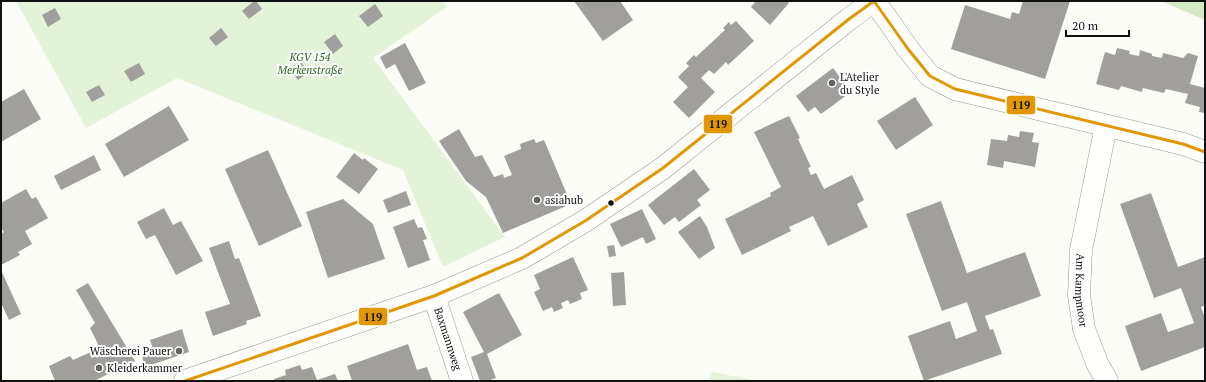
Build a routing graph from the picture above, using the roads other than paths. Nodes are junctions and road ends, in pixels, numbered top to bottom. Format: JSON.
{"nodes":[{"id":1,"x":874,"y":1,"type":"edge"},
{"id":2,"x":1106,"y":126,"type":"junction"},
{"id":3,"x":1205,"y":152,"type":"edge"},
{"id":4,"x":434,"y":296,"type":"junction"},
{"id":5,"x":185,"y":381,"type":"edge"},
{"id":6,"x":462,"y":381,"type":"edge"},
{"id":7,"x":1107,"y":381,"type":"edge"}],
"edges":[{"from":1,"to":2,"type":"street"},
{"from":1,"to":4,"type":"street"},
{"from":2,"to":3,"type":"street"},
{"from":2,"to":7,"type":"street","name":"Am Kampmoor"},
{"from":4,"to":5,"type":"street"},
{"from":4,"to":6,"type":"street","name":"Baxmannweg"}]}
